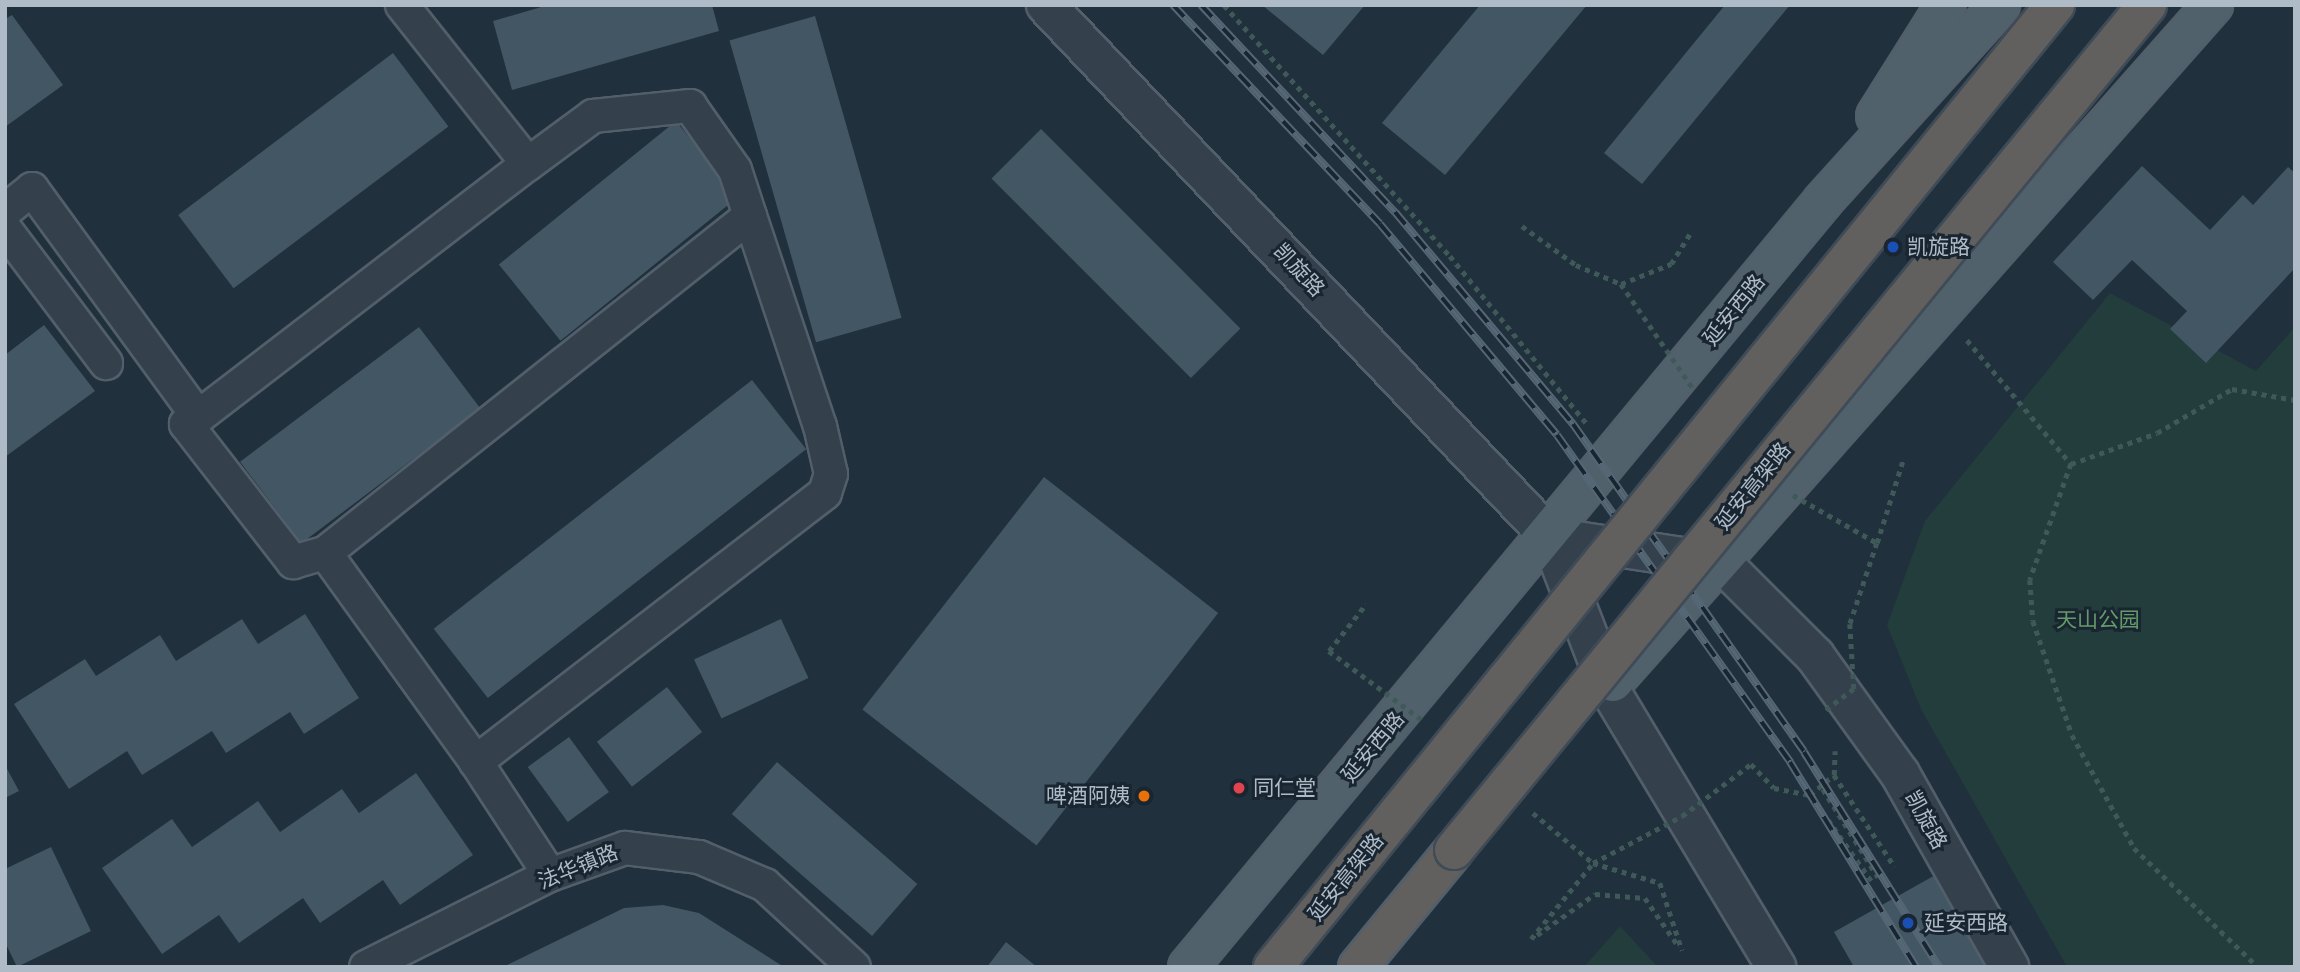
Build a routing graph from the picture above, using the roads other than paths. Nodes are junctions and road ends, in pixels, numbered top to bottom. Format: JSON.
{"nodes":[{"id":1,"x":402,"y":5,"type":"edge"},
{"id":2,"x":1046,"y":5,"type":"edge"},
{"id":3,"x":1946,"y":5,"type":"edge"},
{"id":4,"x":2000,"y":5,"type":"edge"},
{"id":5,"x":2055,"y":5,"type":"edge"},
{"id":6,"x":2146,"y":5,"type":"edge"},
{"id":7,"x":2213,"y":5,"type":"edge"},
{"id":8,"x":528,"y":164,"type":"junction"},
{"id":9,"x":1823,"y":201,"type":"junction"},
{"id":10,"x":5,"y":211,"type":"edge"},
{"id":11,"x":750,"y":216,"type":"junction"},
{"id":12,"x":5,"y":229,"type":"edge"},
{"id":13,"x":106,"y":363,"type":"dead end"},
{"id":14,"x":1872,"y":386,"type":"junction"},
{"id":15,"x":198,"y":417,"type":"junction"},
{"id":16,"x":1550,"y":537,"type":"junction"},
{"id":17,"x":325,"y":553,"type":"junction"},
{"id":18,"x":1722,"y":563,"type":"junction"},
{"id":19,"x":1608,"y":687,"type":"junction"},
{"id":20,"x":476,"y":762,"type":"junction"},
{"id":21,"x":550,"y":876,"type":"junction"},
{"id":22,"x":366,"y":967,"type":"edge"},
{"id":23,"x":854,"y":967,"type":"edge"},
{"id":24,"x":1188,"y":967,"type":"edge"},
{"id":25,"x":1273,"y":967,"type":"edge"},
{"id":26,"x":1358,"y":967,"type":"edge"},
{"id":27,"x":1366,"y":967,"type":"edge"},
{"id":28,"x":1776,"y":967,"type":"edge"},
{"id":29,"x":2008,"y":967,"type":"edge"}],
"edges":[{"from":1,"to":8,"type":"street"},
{"from":2,"to":16,"type":"street","name":"凯旋路"},
{"from":3,"to":9,"type":"main road","name":"延安西路"},
{"from":4,"to":9,"type":"main road","name":"延安西路"},
{"from":5,"to":25,"type":"highway","name":"延安高架路","bridge":true},
{"from":6,"to":14,"type":"main road"},
{"from":6,"to":26,"type":"highway","name":"延安高架路","bridge":true},
{"from":7,"to":14,"type":"main road"},
{"from":8,"to":11,"type":"street"},
{"from":8,"to":15,"type":"street"},
{"from":9,"to":16,"type":"main road","name":"延安西路"},
{"from":10,"to":15,"type":"street"},
{"from":11,"to":17,"type":"street"},
{"from":11,"to":20,"type":"street"},
{"from":12,"to":13,"type":"street"},
{"from":14,"to":18,"type":"main road"},
{"from":15,"to":17,"type":"street"},
{"from":16,"to":18,"type":"street"},
{"from":16,"to":19,"type":"street","name":"凯旋路"},
{"from":16,"to":24,"type":"main road","name":"延安西路"},
{"from":17,"to":20,"type":"street"},
{"from":18,"to":19,"type":"main road"},
{"from":18,"to":29,"type":"street","name":"凯旋路"},
{"from":19,"to":27,"type":"main road"},
{"from":19,"to":28,"type":"street","name":"凯旋路"},
{"from":20,"to":21,"type":"street"},
{"from":21,"to":22,"type":"street","name":"法华镇路"},
{"from":21,"to":23,"type":"street","name":"法华镇路"}]}
